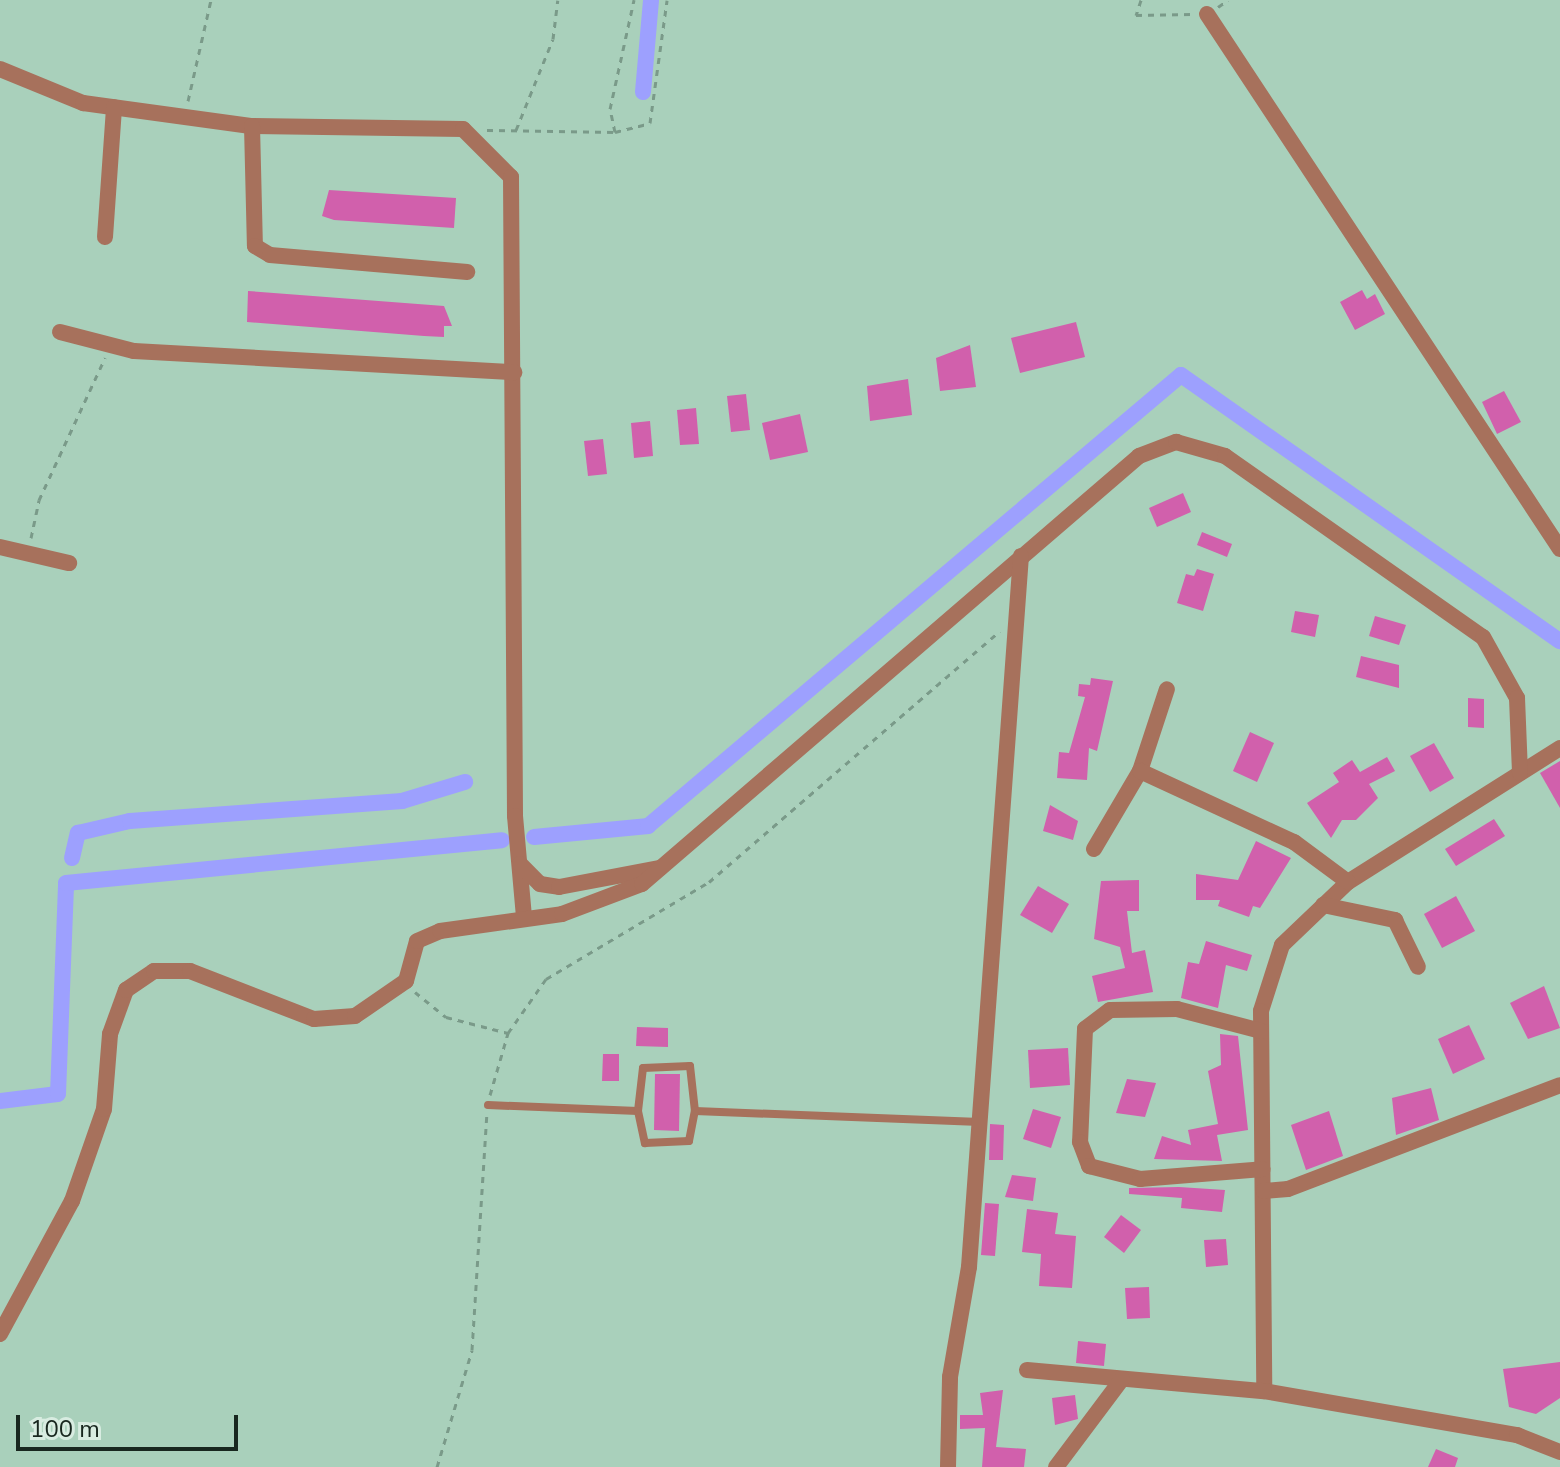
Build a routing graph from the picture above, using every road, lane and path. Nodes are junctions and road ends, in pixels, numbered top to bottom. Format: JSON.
{"nodes":[{"id":1,"x":211,"y":0,"type":"edge"},
{"id":2,"x":558,"y":0,"type":"edge"},
{"id":3,"x":634,"y":0,"type":"edge"},
{"id":4,"x":667,"y":0,"type":"edge"},
{"id":5,"x":1141,"y":0,"type":"edge"},
{"id":6,"x":1228,"y":0,"type":"edge"},
{"id":7,"x":1207,"y":14,"type":"junction"},
{"id":8,"x":0,"y":69,"type":"edge"},
{"id":9,"x":114,"y":107,"type":"junction"},
{"id":10,"x":185,"y":117,"type":"junction"},
{"id":11,"x":252,"y":126,"type":"junction"},
{"id":12,"x":463,"y":129,"type":"junction"},
{"id":13,"x":516,"y":130,"type":"junction"},
{"id":14,"x":615,"y":132,"type":"junction"},
{"id":15,"x":105,"y":237,"type":"dead end"},
{"id":16,"x":467,"y":272,"type":"dead end"},
{"id":17,"x":60,"y":332,"type":"dead end"},
{"id":18,"x":110,"y":345,"type":"junction"},
{"id":19,"x":514,"y":372,"type":"junction"},
{"id":20,"x":0,"y":547,"type":"edge"},
{"id":21,"x":1560,"y":549,"type":"edge"},
{"id":22,"x":28,"y":554,"type":"junction"},
{"id":23,"x":1021,"y":556,"type":"junction"},
{"id":24,"x":69,"y":563,"type":"dead end"},
{"id":25,"x":1021,"y":613,"type":"junction"},
{"id":26,"x":1167,"y":689,"type":"dead end"},
{"id":27,"x":1560,"y":748,"type":"edge"},
{"id":28,"x":1140,"y":771,"type":"junction"},
{"id":29,"x":1520,"y":773,"type":"junction"},
{"id":30,"x":1094,"y":849,"type":"dead end"},
{"id":31,"x":520,"y":864,"type":"junction"},
{"id":32,"x":662,"y":867,"type":"junction"},
{"id":33,"x":1348,"y":882,"type":"junction"},
{"id":34,"x":1323,"y":905,"type":"junction"},
{"id":35,"x":524,"y":916,"type":"junction"},
{"id":36,"x":1418,"y":967,"type":"dead end"},
{"id":37,"x":406,"y":981,"type":"junction"},
{"id":38,"x":1261,"y":1031,"type":"junction"},
{"id":39,"x":508,"y":1033,"type":"junction"},
{"id":40,"x":1560,"y":1085,"type":"edge"},
{"id":41,"x":488,"y":1105,"type":"junction"},
{"id":42,"x":638,"y":1111,"type":"junction"},
{"id":43,"x":695,"y":1111,"type":"junction"},
{"id":44,"x":981,"y":1122,"type":"junction"},
{"id":45,"x":1263,"y":1169,"type":"junction"},
{"id":46,"x":1264,"y":1191,"type":"junction"},
{"id":47,"x":0,"y":1334,"type":"edge"},
{"id":48,"x":1027,"y":1370,"type":"dead end"},
{"id":49,"x":1122,"y":1379,"type":"junction"},
{"id":50,"x":1264,"y":1391,"type":"junction"},
{"id":51,"x":1560,"y":1452,"type":"edge"},
{"id":52,"x":437,"y":1467,"type":"edge"},
{"id":53,"x":948,"y":1467,"type":"edge"},
{"id":54,"x":1056,"y":1467,"type":"edge"}],
"edges":[{"from":1,"to":10,"type":"path"},
{"from":2,"to":13,"type":"path"},
{"from":3,"to":14,"type":"path"},
{"from":4,"to":14,"type":"path"},
{"from":5,"to":7,"type":"path"},
{"from":6,"to":7,"type":"path"},
{"from":7,"to":21,"type":"street"},
{"from":8,"to":9,"type":"street"},
{"from":9,"to":10,"type":"street"},
{"from":9,"to":15,"type":"street"},
{"from":10,"to":11,"type":"street"},
{"from":11,"to":12,"type":"street"},
{"from":11,"to":16,"type":"street"},
{"from":12,"to":13,"type":"path"},
{"from":12,"to":19,"type":"street"},
{"from":13,"to":14,"type":"path"},
{"from":17,"to":18,"type":"street"},
{"from":18,"to":19,"type":"street"},
{"from":18,"to":22,"type":"path"},
{"from":19,"to":31,"type":"street"},
{"from":20,"to":22,"type":"street"},
{"from":22,"to":24,"type":"street"},
{"from":23,"to":25,"type":"street"},
{"from":23,"to":29,"type":"street"},
{"from":23,"to":32,"type":"street"},
{"from":25,"to":39,"type":"path"},
{"from":25,"to":44,"type":"street"},
{"from":26,"to":28,"type":"street"},
{"from":27,"to":29,"type":"street"},
{"from":28,"to":30,"type":"street"},
{"from":28,"to":33,"type":"street"},
{"from":29,"to":33,"type":"street"},
{"from":31,"to":32,"type":"street"},
{"from":31,"to":35,"type":"street"},
{"from":32,"to":35,"type":"street"},
{"from":33,"to":34,"type":"street"},
{"from":34,"to":36,"type":"street"},
{"from":34,"to":38,"type":"street"},
{"from":35,"to":37,"type":"street"},
{"from":37,"to":39,"type":"path"},
{"from":37,"to":47,"type":"street"},
{"from":38,"to":45,"type":"street"},
{"from":38,"to":45,"type":"street"},
{"from":39,"to":41,"type":"path"},
{"from":40,"to":46,"type":"street"},
{"from":41,"to":42,"type":"lane"},
{"from":41,"to":52,"type":"path"},
{"from":42,"to":43,"type":"lane"},
{"from":42,"to":43,"type":"lane"},
{"from":43,"to":44,"type":"lane"},
{"from":44,"to":53,"type":"street"},
{"from":45,"to":46,"type":"street"},
{"from":46,"to":50,"type":"street"},
{"from":48,"to":49,"type":"street"},
{"from":49,"to":50,"type":"street"},
{"from":49,"to":54,"type":"street"},
{"from":50,"to":51,"type":"street"}]}
